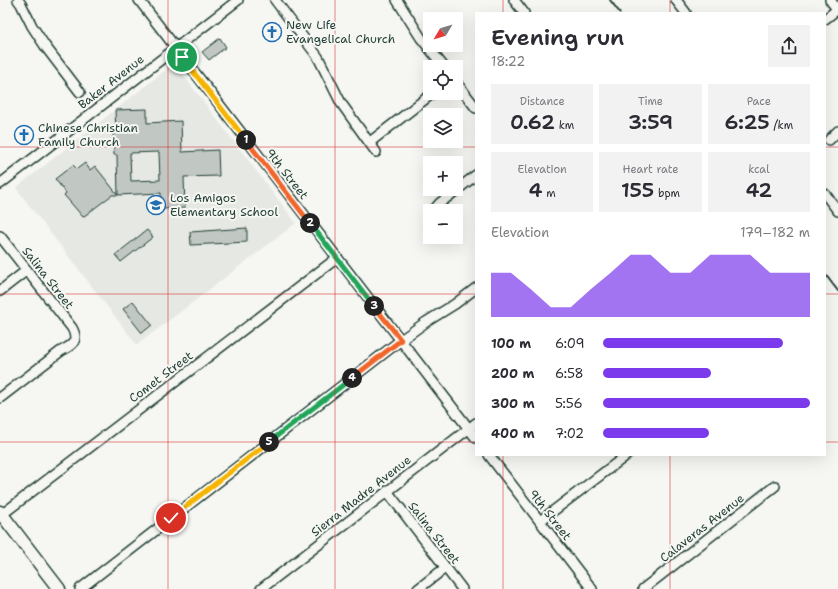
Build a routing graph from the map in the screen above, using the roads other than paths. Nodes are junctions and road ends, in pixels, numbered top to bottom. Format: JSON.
{"nodes":[{"id":1,"x":18,"y":0,"type":"edge"},
{"id":2,"x":139,"y":0,"type":"edge"},
{"id":3,"x":238,"y":0,"type":"edge"},
{"id":4,"x":275,"y":0,"type":"edge"},
{"id":5,"x":397,"y":0,"type":"edge"},
{"id":6,"x":514,"y":0,"type":"edge"},
{"id":7,"x":676,"y":0,"type":"edge"},
{"id":8,"x":830,"y":0,"type":"edge"},
{"id":9,"x":838,"y":9,"type":"edge"},
{"id":10,"x":523,"y":12,"type":"edge"},
{"id":11,"x":685,"y":12,"type":"edge"},
{"id":12,"x":826,"y":18,"type":"edge"},
{"id":13,"x":175,"y":48,"type":"junction"},
{"id":14,"x":438,"y":60,"type":"edge"},
{"id":15,"x":463,"y":91,"type":"edge"},
{"id":16,"x":80,"y":92,"type":"dead end"},
{"id":17,"x":424,"y":100,"type":"edge"},
{"id":18,"x":475,"y":107,"type":"edge"},
{"id":19,"x":838,"y":132,"type":"edge"},
{"id":20,"x":829,"y":140,"type":"dead end"},
{"id":21,"x":370,"y":142,"type":"junction"},
{"id":22,"x":376,"y":152,"type":"dead end"},
{"id":23,"x":475,"y":176,"type":"edge"},
{"id":24,"x":0,"y":184,"type":"edge"},
{"id":25,"x":826,"y":195,"type":"edge"},
{"id":26,"x":439,"y":204,"type":"edge"},
{"id":27,"x":838,"y":211,"type":"edge"},
{"id":28,"x":0,"y":236,"type":"edge"},
{"id":29,"x":337,"y":258,"type":"junction"},
{"id":30,"x":27,"y":270,"type":"junction"},
{"id":31,"x":475,"y":289,"type":"edge"},
{"id":32,"x":0,"y":291,"type":"edge"},
{"id":33,"x":401,"y":340,"type":"junction"},
{"id":34,"x":0,"y":398,"type":"edge"},
{"id":35,"x":472,"y":426,"type":"edge"},
{"id":36,"x":490,"y":456,"type":"edge"},
{"id":37,"x":626,"y":456,"type":"edge"},
{"id":38,"x":775,"y":486,"type":"dead end"},
{"id":39,"x":387,"y":491,"type":"junction"},
{"id":40,"x":1,"y":514,"type":"edge"},
{"id":41,"x":540,"y":521,"type":"junction"},
{"id":42,"x":445,"y":568,"type":"junction"},
{"id":43,"x":59,"y":589,"type":"edge"},
{"id":44,"x":80,"y":589,"type":"edge"},
{"id":45,"x":261,"y":589,"type":"edge"},
{"id":46,"x":418,"y":589,"type":"edge"},
{"id":47,"x":462,"y":589,"type":"edge"},
{"id":48,"x":592,"y":589,"type":"edge"},
{"id":49,"x":643,"y":589,"type":"edge"}],
"edges":[{"from":1,"to":16,"type":"street"},
{"from":2,"to":13,"type":"street","name":"9th Street"},
{"from":3,"to":13,"type":"street","name":"Baker Avenue"},
{"from":4,"to":21,"type":"street"},
{"from":5,"to":14,"type":"street"},
{"from":6,"to":10,"type":"street"},
{"from":7,"to":11,"type":"street"},
{"from":8,"to":9,"type":"street"},
{"from":9,"to":12,"type":"street"},
{"from":13,"to":24,"type":"street","name":"Baker Avenue"},
{"from":13,"to":29,"type":"street","name":"9th Street"},
{"from":15,"to":18,"type":"street"},
{"from":17,"to":21,"type":"street"},
{"from":19,"to":20,"type":"street"},
{"from":21,"to":22,"type":"street"},
{"from":23,"to":26,"type":"street"},
{"from":25,"to":27,"type":"street"},
{"from":28,"to":30,"type":"street","name":"Salina Street"},
{"from":29,"to":33,"type":"street","name":"9th Street"},
{"from":29,"to":40,"type":"street","name":"Comet Street"},
{"from":30,"to":32,"type":"street"},
{"from":30,"to":34,"type":"street","name":"Salina Street"},
{"from":31,"to":33,"type":"street"},
{"from":33,"to":35,"type":"street","name":"9th Street"},
{"from":33,"to":44,"type":"street"},
{"from":35,"to":39,"type":"street","name":"Sierra Madre Avenue"},
{"from":36,"to":41,"type":"street","name":"9th Street"},
{"from":37,"to":41,"type":"street"},
{"from":38,"to":49,"type":"street","name":"Calaveras Avenue"},
{"from":39,"to":42,"type":"street","name":"Salina Street"},
{"from":39,"to":45,"type":"street","name":"Sierra Madre Avenue"},
{"from":40,"to":43,"type":"main road"},
{"from":41,"to":48,"type":"street","name":"9th Street"},
{"from":42,"to":46,"type":"street"},
{"from":42,"to":47,"type":"street","name":"Salina Street"}]}
